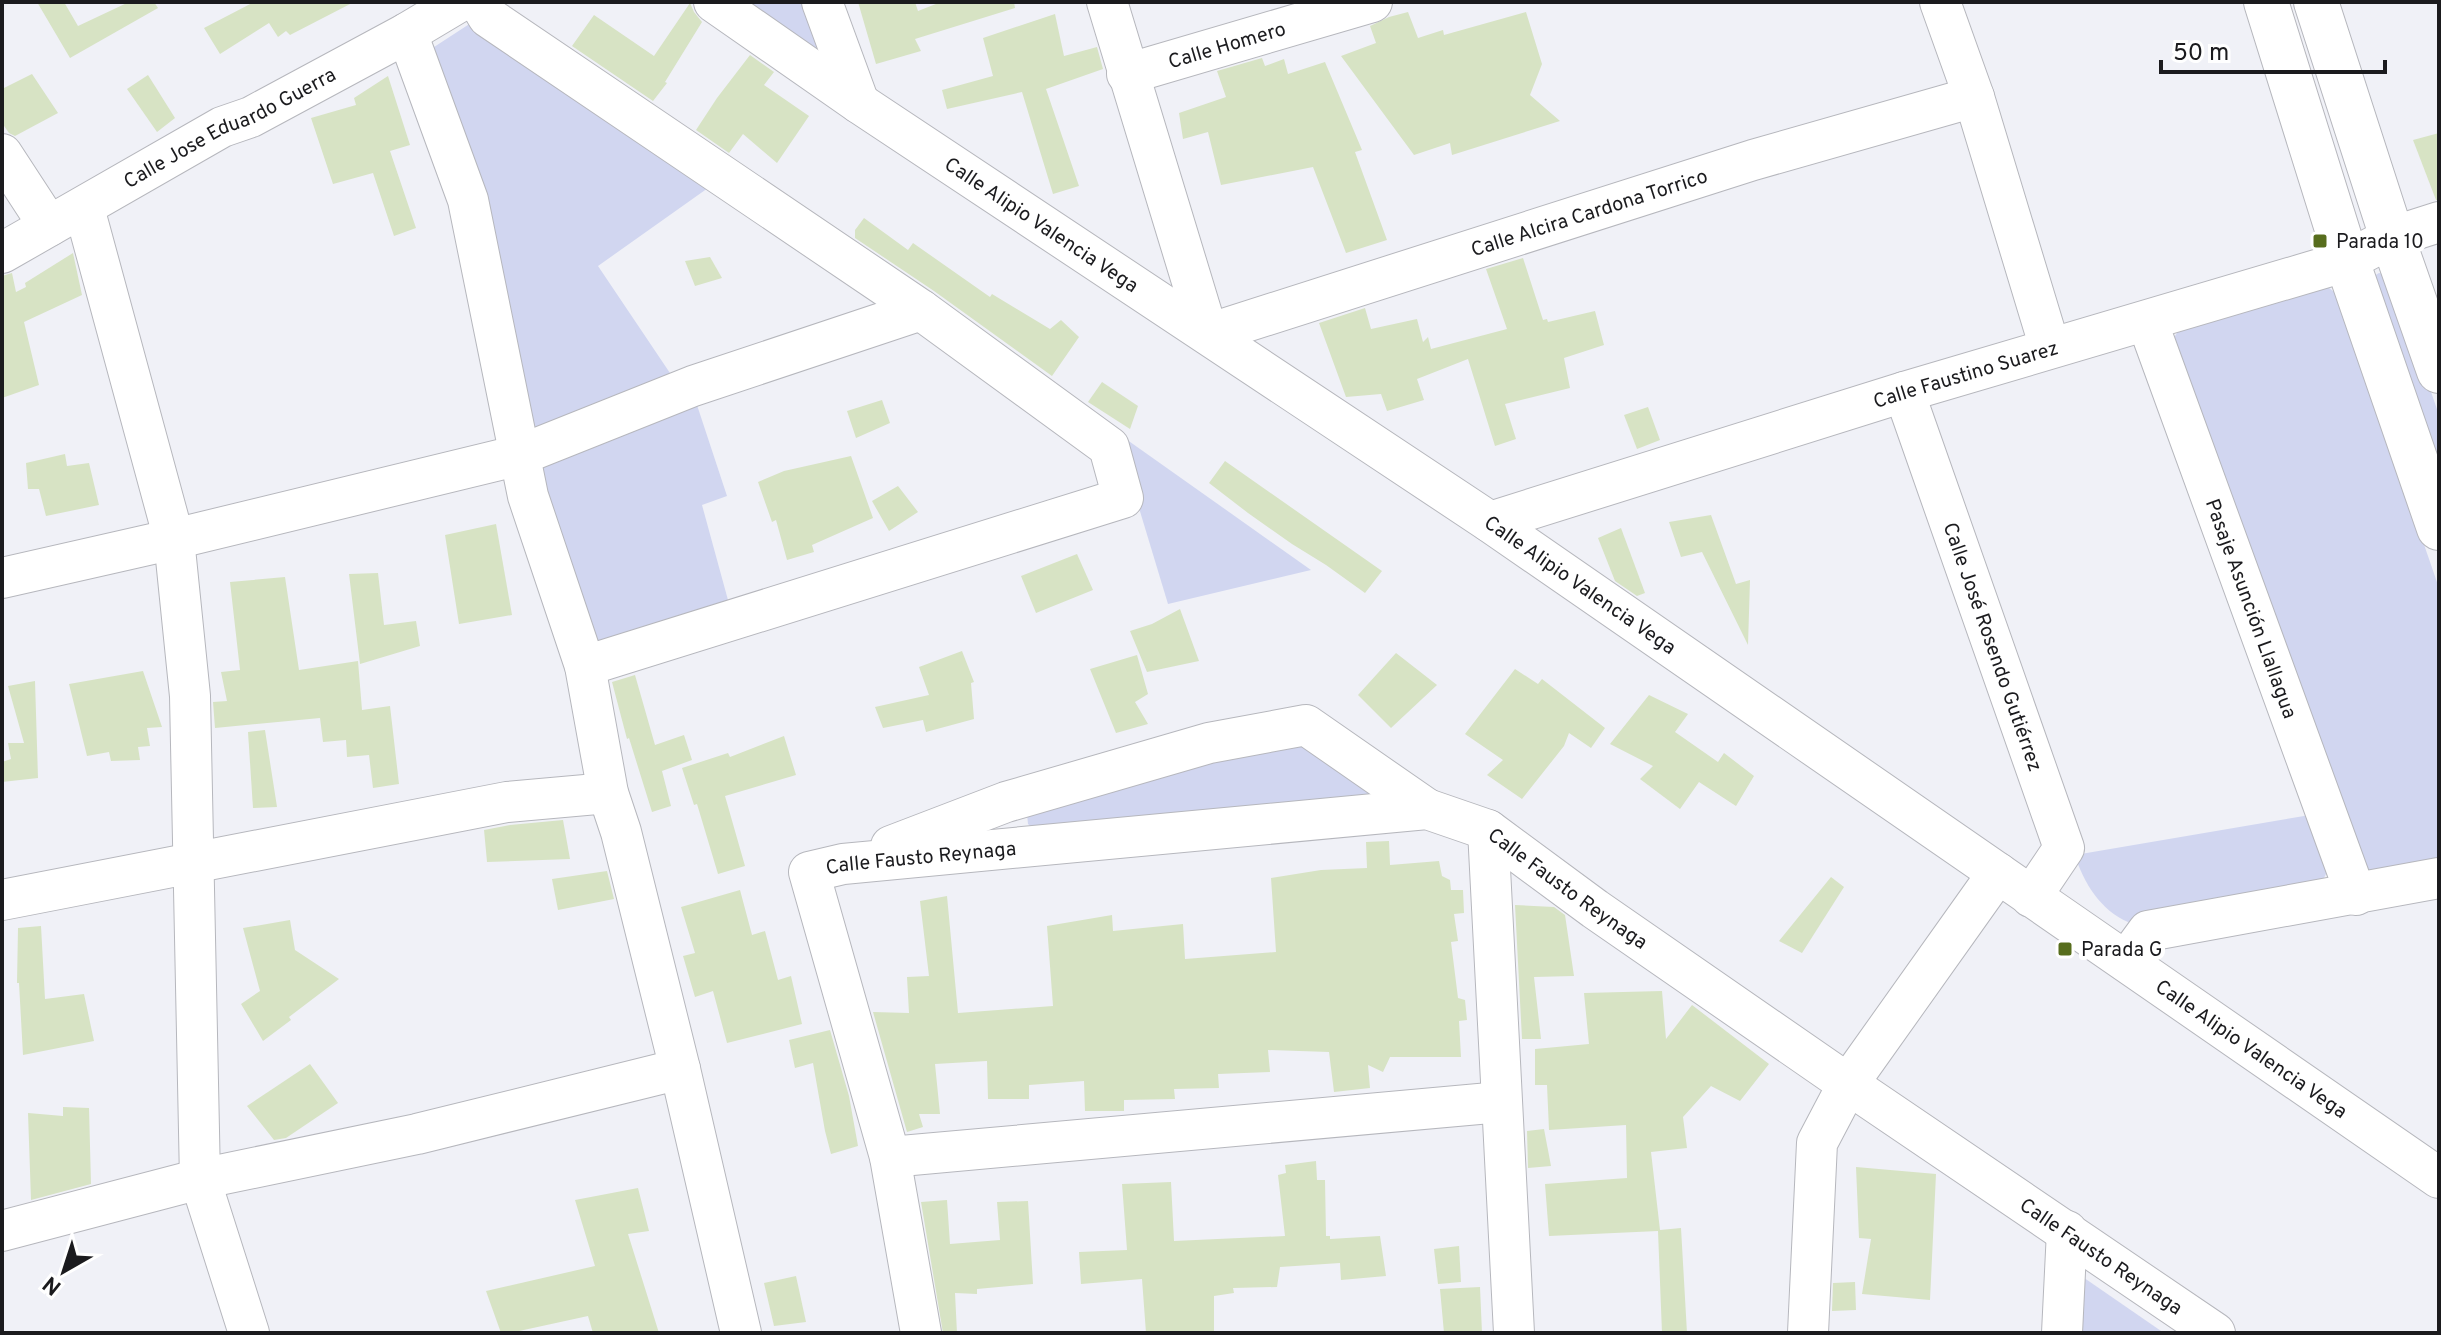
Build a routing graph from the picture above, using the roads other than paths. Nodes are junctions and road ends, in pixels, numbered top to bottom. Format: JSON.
{"nodes":[{"id":1,"x":459,"y":2,"type":"edge"},
{"id":2,"x":479,"y":2,"type":"edge"},
{"id":3,"x":714,"y":2,"type":"edge"},
{"id":4,"x":822,"y":2,"type":"edge"},
{"id":5,"x":1107,"y":2,"type":"edge"},
{"id":6,"x":1372,"y":2,"type":"edge"},
{"id":7,"x":1940,"y":2,"type":"edge"},
{"id":8,"x":2266,"y":2,"type":"edge"},
{"id":9,"x":2316,"y":2,"type":"edge"},
{"id":10,"x":407,"y":33,"type":"junction"},
{"id":11,"x":1127,"y":74,"type":"junction"},
{"id":12,"x":1974,"y":97,"type":"junction"},
{"id":13,"x":859,"y":103,"type":"junction"},
{"id":14,"x":2,"y":154,"type":"edge"},
{"id":15,"x":84,"y":208,"type":"junction"},
{"id":16,"x":2439,"y":222,"type":"edge"},
{"id":17,"x":49,"y":226,"type":"junction"},
{"id":18,"x":2392,"y":237,"type":"junction"},
{"id":19,"x":2,"y":253,"type":"edge"},
{"id":20,"x":2347,"y":261,"type":"junction"},
{"id":21,"x":921,"y":310,"type":"junction"},
{"id":22,"x":2147,"y":321,"type":"junction"},
{"id":23,"x":1208,"y":334,"type":"junction"},
{"id":24,"x":2050,"y":348,"type":"junction"},
{"id":25,"x":2439,"y":371,"type":"edge"},
{"id":26,"x":1904,"y":392,"type":"junction"},
{"id":27,"x":520,"y":455,"type":"junction"},
{"id":28,"x":1490,"y":522,"type":"junction"},
{"id":29,"x":2439,"y":528,"type":"edge"},
{"id":30,"x":174,"y":539,"type":"junction"},
{"id":31,"x":2,"y":578,"type":"edge"},
{"id":32,"x":585,"y":666,"type":"junction"},
{"id":33,"x":608,"y":793,"type":"junction"},
{"id":34,"x":1427,"y":809,"type":"junction"},
{"id":35,"x":1488,"y":830,"type":"junction"},
{"id":36,"x":193,"y":864,"type":"junction"},
{"id":37,"x":826,"y":868,"type":"junction"},
{"id":38,"x":1998,"y":873,"type":"junction"},
{"id":39,"x":2439,"y":878,"type":"edge"},
{"id":40,"x":2356,"y":895,"type":"junction"},
{"id":41,"x":2031,"y":897,"type":"junction"},
{"id":42,"x":2,"y":900,"type":"edge"},
{"id":43,"x":2126,"y":961,"type":"junction"},
{"id":44,"x":680,"y":1069,"type":"junction"},
{"id":45,"x":1848,"y":1084,"type":"junction"},
{"id":46,"x":1501,"y":1102,"type":"junction"},
{"id":47,"x":890,"y":1157,"type":"junction"},
{"id":48,"x":2439,"y":1178,"type":"edge"},
{"id":49,"x":200,"y":1179,"type":"junction"},
{"id":50,"x":2,"y":1231,"type":"edge"},
{"id":51,"x":2067,"y":1231,"type":"junction"},
{"id":52,"x":249,"y":1333,"type":"edge"},
{"id":53,"x":741,"y":1333,"type":"edge"},
{"id":54,"x":921,"y":1333,"type":"edge"},
{"id":55,"x":1514,"y":1333,"type":"edge"},
{"id":56,"x":1808,"y":1333,"type":"edge"},
{"id":57,"x":2062,"y":1333,"type":"edge"},
{"id":58,"x":2215,"y":1333,"type":"edge"}],
"edges":[{"from":1,"to":10,"type":"street","name":"Calle Jose Eduardo Guerra"},
{"from":2,"to":21,"type":"street"},
{"from":3,"to":13,"type":"street","name":"Calle Alipio Valencia Vega"},
{"from":4,"to":13,"type":"street"},
{"from":5,"to":11,"type":"street"},
{"from":6,"to":11,"type":"street","name":"Calle Homero"},
{"from":7,"to":12,"type":"street"},
{"from":8,"to":20,"type":"main road"},
{"from":9,"to":18,"type":"main road"},
{"from":10,"to":15,"type":"street","name":"Calle Jose Eduardo Guerra"},
{"from":10,"to":27,"type":"street"},
{"from":11,"to":23,"type":"street"},
{"from":12,"to":23,"type":"street","name":"Calle Alcira Cardona Torrico"},
{"from":12,"to":24,"type":"street"},
{"from":13,"to":23,"type":"street","name":"Calle Alipio Valencia Vega"},
{"from":14,"to":17,"type":"street"},
{"from":15,"to":17,"type":"street","name":"Calle Jose Eduardo Guerra"},
{"from":15,"to":30,"type":"street"},
{"from":16,"to":18,"type":"street","name":"Calle Faustino Suarez"},
{"from":17,"to":19,"type":"street","name":"Calle Jose Eduardo Guerra"},
{"from":18,"to":20,"type":"street","name":"Calle Faustino Suarez"},
{"from":18,"to":25,"type":"main road"},
{"from":20,"to":22,"type":"street","name":"Calle Faustino Suarez"},
{"from":20,"to":29,"type":"main road"},
{"from":21,"to":27,"type":"street"},
{"from":21,"to":32,"type":"street"},
{"from":22,"to":24,"type":"street","name":"Calle Faustino Suarez"},
{"from":22,"to":40,"type":"street","name":"Pasaje Asunción Llallagua"},
{"from":23,"to":28,"type":"street","name":"Calle Alipio Valencia Vega"},
{"from":24,"to":26,"type":"street","name":"Calle Faustino Suarez"},
{"from":26,"to":28,"type":"street","name":"Calle Faustino Suarez"},
{"from":26,"to":41,"type":"street","name":"Calle José Rosendo Gutiérrez"},
{"from":27,"to":30,"type":"street"},
{"from":27,"to":32,"type":"street"},
{"from":28,"to":38,"type":"street","name":"Calle Alipio Valencia Vega"},
{"from":30,"to":31,"type":"street"},
{"from":30,"to":36,"type":"street"},
{"from":32,"to":33,"type":"street"},
{"from":33,"to":36,"type":"street"},
{"from":33,"to":44,"type":"street"},
{"from":34,"to":35,"type":"street","name":"Calle Fausto Reynaga"},
{"from":34,"to":37,"type":"street","name":"Calle Fausto Reynaga"},
{"from":34,"to":37,"type":"street"},
{"from":35,"to":45,"type":"street","name":"Calle Fausto Reynaga"},
{"from":35,"to":46,"type":"street"},
{"from":36,"to":42,"type":"street"},
{"from":36,"to":49,"type":"street"},
{"from":37,"to":47,"type":"street"},
{"from":38,"to":41,"type":"street","name":"Calle Alipio Valencia Vega"},
{"from":38,"to":45,"type":"street"},
{"from":39,"to":40,"type":"street"},
{"from":40,"to":43,"type":"street"},
{"from":41,"to":43,"type":"street","name":"Calle Alipio Valencia Vega"},
{"from":43,"to":48,"type":"street","name":"Calle Alipio Valencia Vega"},
{"from":44,"to":49,"type":"street"},
{"from":44,"to":53,"type":"street"},
{"from":45,"to":51,"type":"street","name":"Calle Fausto Reynaga"},
{"from":45,"to":56,"type":"street"},
{"from":46,"to":47,"type":"street"},
{"from":46,"to":55,"type":"street"},
{"from":47,"to":54,"type":"street"},
{"from":49,"to":50,"type":"street"},
{"from":49,"to":52,"type":"street"},
{"from":51,"to":57,"type":"street"},
{"from":51,"to":58,"type":"street","name":"Calle Fausto Reynaga"}]}
